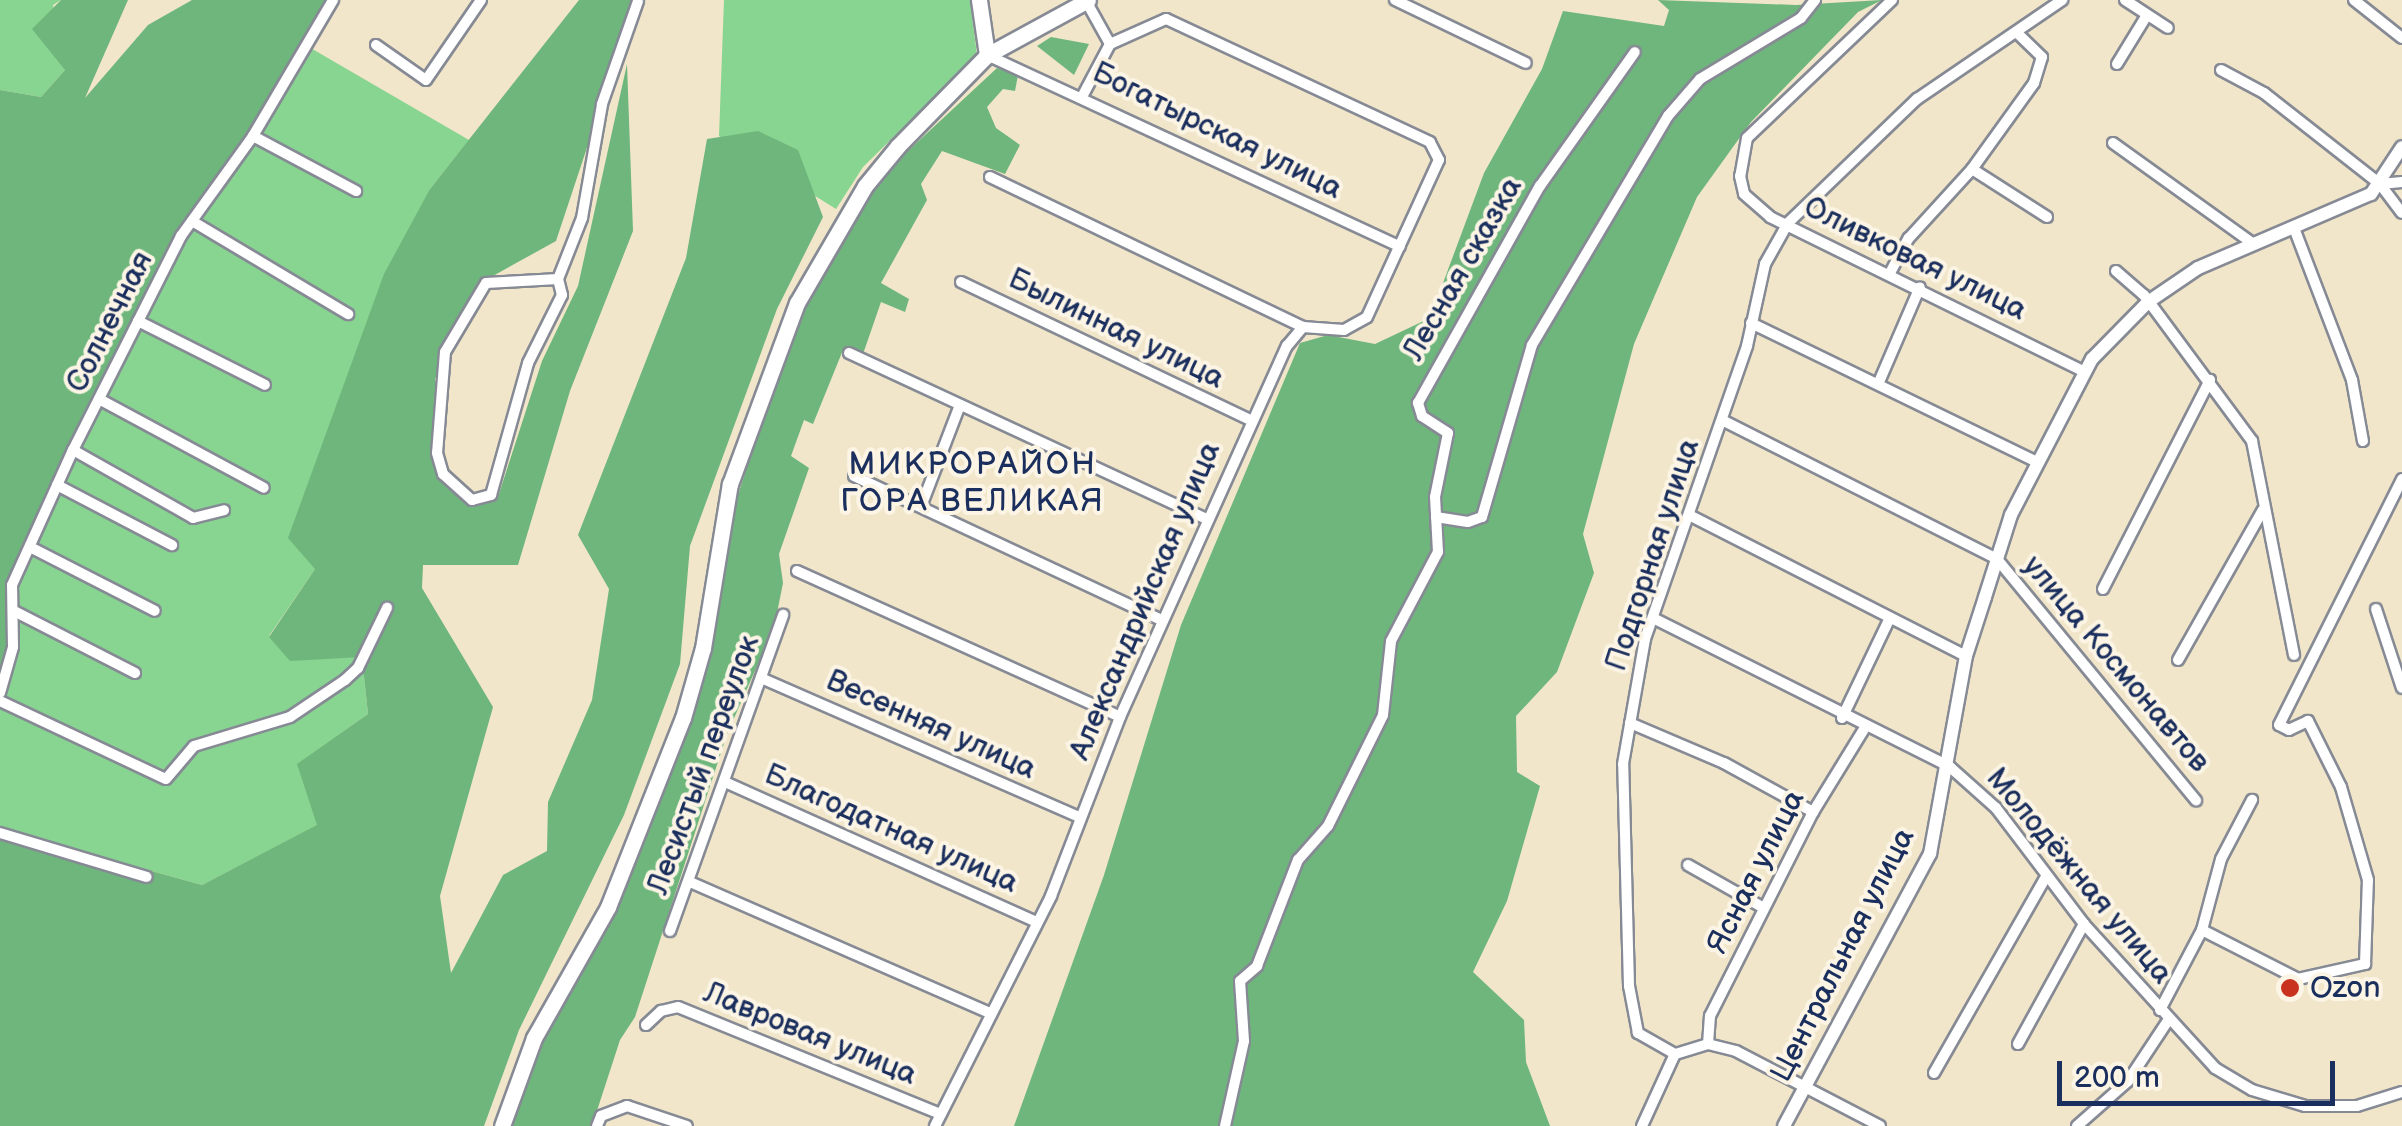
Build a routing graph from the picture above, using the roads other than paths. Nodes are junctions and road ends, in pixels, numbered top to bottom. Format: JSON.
{"nodes":[{"id":1,"x":332,"y":0,"type":"edge"},
{"id":2,"x":481,"y":0,"type":"edge"},
{"id":3,"x":979,"y":0,"type":"edge"},
{"id":4,"x":1087,"y":0,"type":"edge"},
{"id":5,"x":1395,"y":0,"type":"edge"},
{"id":6,"x":1815,"y":0,"type":"edge"},
{"id":7,"x":1892,"y":0,"type":"edge"},
{"id":8,"x":2062,"y":0,"type":"edge"},
{"id":9,"x":2125,"y":0,"type":"edge"},
{"id":10,"x":2354,"y":0,"type":"edge"},
{"id":11,"x":638,"y":2,"type":"edge"},
{"id":12,"x":2148,"y":15,"type":"junction"},
{"id":13,"x":2168,"y":28,"type":"dead end"},
{"id":14,"x":2019,"y":35,"type":"junction"},
{"id":15,"x":2402,"y":38,"type":"edge"},
{"id":16,"x":1110,"y":44,"type":"junction"},
{"id":17,"x":376,"y":46,"type":"dead end"},
{"id":18,"x":1634,"y":52,"type":"dead end"},
{"id":19,"x":987,"y":56,"type":"junction"},
{"id":20,"x":1526,"y":63,"type":"dead end"},
{"id":21,"x":2117,"y":64,"type":"dead end"},
{"id":22,"x":2221,"y":70,"type":"dead end"},
{"id":23,"x":1083,"y":95,"type":"junction"},
{"id":24,"x":254,"y":136,"type":"junction"},
{"id":25,"x":2113,"y":143,"type":"dead end"},
{"id":26,"x":2402,"y":147,"type":"edge"},
{"id":27,"x":1972,"y":169,"type":"junction"},
{"id":28,"x":990,"y":177,"type":"dead end"},
{"id":29,"x":2402,"y":182,"type":"edge"},
{"id":30,"x":2380,"y":184,"type":"junction"},
{"id":31,"x":356,"y":191,"type":"dead end"},
{"id":32,"x":2402,"y":213,"type":"edge"},
{"id":33,"x":2047,"y":217,"type":"dead end"},
{"id":34,"x":192,"y":220,"type":"junction"},
{"id":35,"x":1788,"y":223,"type":"junction"},
{"id":36,"x":2294,"y":228,"type":"junction"},
{"id":37,"x":2252,"y":243,"type":"junction"},
{"id":38,"x":1400,"y":247,"type":"junction"},
{"id":39,"x":2116,"y":271,"type":"dead end"},
{"id":40,"x":1890,"y":274,"type":"junction"},
{"id":41,"x":558,"y":279,"type":"junction"},
{"id":42,"x":961,"y":282,"type":"dead end"},
{"id":43,"x":1920,"y":287,"type":"junction"},
{"id":44,"x":2148,"y":302,"type":"junction"},
{"id":45,"x":348,"y":314,"type":"dead end"},
{"id":46,"x":138,"y":321,"type":"junction"},
{"id":47,"x":1751,"y":323,"type":"junction"},
{"id":48,"x":1304,"y":326,"type":"junction"},
{"id":49,"x":848,"y":353,"type":"dead end"},
{"id":50,"x":2085,"y":372,"type":"junction"},
{"id":51,"x":2210,"y":380,"type":"junction"},
{"id":52,"x":1878,"y":382,"type":"junction"},
{"id":53,"x":265,"y":385,"type":"dead end"},
{"id":54,"x":99,"y":399,"type":"junction"},
{"id":55,"x":960,"y":405,"type":"junction"},
{"id":56,"x":1250,"y":420,"type":"junction"},
{"id":57,"x":1722,"y":420,"type":"junction"},
{"id":58,"x":2363,"y":441,"type":"dead end"},
{"id":59,"x":73,"y":450,"type":"junction"},
{"id":60,"x":2037,"y":462,"type":"junction"},
{"id":61,"x":854,"y":476,"type":"dead end"},
{"id":62,"x":2402,"y":479,"type":"edge"},
{"id":63,"x":57,"y":485,"type":"junction"},
{"id":64,"x":264,"y":488,"type":"dead end"},
{"id":65,"x":922,"y":504,"type":"junction"},
{"id":66,"x":224,"y":510,"type":"dead end"},
{"id":67,"x":2263,"y":510,"type":"junction"},
{"id":68,"x":1691,"y":516,"type":"junction"},
{"id":69,"x":1436,"y":518,"type":"junction"},
{"id":70,"x":1208,"y":520,"type":"junction"},
{"id":71,"x":172,"y":545,"type":"dead end"},
{"id":72,"x":30,"y":547,"type":"junction"},
{"id":73,"x":1997,"y":560,"type":"junction"},
{"id":74,"x":797,"y":571,"type":"dead end"},
{"id":75,"x":2103,"y":589,"type":"dead end"},
{"id":76,"x":387,"y":608,"type":"dead end"},
{"id":77,"x":2376,"y":609,"type":"dead end"},
{"id":78,"x":14,"y":610,"type":"junction"},
{"id":79,"x":154,"y":611,"type":"dead end"},
{"id":80,"x":784,"y":615,"type":"dead end"},
{"id":81,"x":1653,"y":618,"type":"junction"},
{"id":82,"x":1889,"y":620,"type":"junction"},
{"id":83,"x":1163,"y":621,"type":"junction"},
{"id":84,"x":2294,"y":654,"type":"dead end"},
{"id":85,"x":1966,"y":656,"type":"junction"},
{"id":86,"x":2178,"y":660,"type":"dead end"},
{"id":87,"x":135,"y":673,"type":"dead end"},
{"id":88,"x":762,"y":678,"type":"junction"},
{"id":89,"x":2402,"y":688,"type":"edge"},
{"id":90,"x":0,"y":693,"type":"edge"},
{"id":91,"x":0,"y":700,"type":"edge"},
{"id":92,"x":1120,"y":717,"type":"junction"},
{"id":93,"x":1842,"y":718,"type":"junction"},
{"id":94,"x":1630,"y":723,"type":"junction"},
{"id":95,"x":1864,"y":729,"type":"junction"},
{"id":96,"x":1950,"y":767,"type":"junction"},
{"id":97,"x":725,"y":782,"type":"junction"},
{"id":98,"x":2196,"y":800,"type":"dead end"},
{"id":99,"x":2252,"y":800,"type":"dead end"},
{"id":100,"x":1813,"y":812,"type":"junction"},
{"id":101,"x":1081,"y":818,"type":"junction"},
{"id":102,"x":0,"y":834,"type":"edge"},
{"id":103,"x":1688,"y":865,"type":"dead end"},
{"id":104,"x":2046,"y":877,"type":"junction"},
{"id":105,"x":147,"y":878,"type":"dead end"},
{"id":106,"x":690,"y":882,"type":"junction"},
{"id":107,"x":1764,"y":908,"type":"junction"},
{"id":108,"x":1036,"y":922,"type":"junction"},
{"id":109,"x":2084,"y":924,"type":"junction"},
{"id":110,"x":670,"y":930,"type":"dead end"},
{"id":111,"x":2202,"y":930,"type":"junction"},
{"id":112,"x":2160,"y":1010,"type":"junction"},
{"id":113,"x":988,"y":1012,"type":"junction"},
{"id":114,"x":2169,"y":1020,"type":"junction"},
{"id":115,"x":646,"y":1025,"type":"dead end"},
{"id":116,"x":1708,"y":1044,"type":"junction"},
{"id":117,"x":2018,"y":1044,"type":"dead end"},
{"id":118,"x":1675,"y":1054,"type":"junction"},
{"id":119,"x":1934,"y":1073,"type":"dead end"},
{"id":120,"x":1805,"y":1086,"type":"junction"},
{"id":121,"x":2402,"y":1092,"type":"edge"},
{"id":122,"x":940,"y":1114,"type":"junction"},
{"id":123,"x":502,"y":1126,"type":"edge"},
{"id":124,"x":597,"y":1126,"type":"edge"},
{"id":125,"x":687,"y":1126,"type":"edge"},
{"id":126,"x":935,"y":1126,"type":"edge"},
{"id":127,"x":1225,"y":1126,"type":"edge"},
{"id":128,"x":1642,"y":1126,"type":"edge"},
{"id":129,"x":1784,"y":1126,"type":"edge"},
{"id":130,"x":1880,"y":1126,"type":"edge"},
{"id":131,"x":2078,"y":1126,"type":"edge"}],
"edges":[{"from":1,"to":24,"type":"street","name":"Солнечная"},
{"from":2,"to":17,"type":"street"},
{"from":3,"to":19,"type":"main road"},
{"from":4,"to":16,"type":"street"},
{"from":4,"to":19,"type":"main road"},
{"from":5,"to":20,"type":"street"},
{"from":6,"to":69,"type":"street"},
{"from":7,"to":35,"type":"street","name":"Оливковая улица"},
{"from":8,"to":14,"type":"street","name":"Подгорная улица"},
{"from":9,"to":12,"type":"street"},
{"from":10,"to":15,"type":"street"},
{"from":11,"to":41,"type":"street"},
{"from":12,"to":13,"type":"street"},
{"from":12,"to":21,"type":"street"},
{"from":14,"to":27,"type":"street"},
{"from":14,"to":35,"type":"street","name":"Подгорная улица"},
{"from":16,"to":23,"type":"street"},
{"from":16,"to":38,"type":"street"},
{"from":18,"to":69,"type":"street","name":"Лесная сказка"},
{"from":19,"to":23,"type":"street","name":"Богатырская улица"},
{"from":19,"to":123,"type":"main road"},
{"from":22,"to":30,"type":"street"},
{"from":23,"to":38,"type":"street","name":"Богатырская улица"},
{"from":24,"to":31,"type":"street"},
{"from":24,"to":34,"type":"street","name":"Солнечная"},
{"from":25,"to":37,"type":"street"},
{"from":26,"to":30,"type":"street"},
{"from":27,"to":33,"type":"street"},
{"from":27,"to":40,"type":"street"},
{"from":28,"to":48,"type":"street"},
{"from":29,"to":30,"type":"street","name":"Центральная улица"},
{"from":30,"to":32,"type":"street"},
{"from":30,"to":36,"type":"street","name":"Центральная улица"},
{"from":34,"to":45,"type":"street"},
{"from":34,"to":46,"type":"street","name":"Солнечная"},
{"from":35,"to":40,"type":"street","name":"Оливковая улица"},
{"from":35,"to":47,"type":"street","name":"Подгорная улица"},
{"from":36,"to":37,"type":"street","name":"Центральная улица"},
{"from":36,"to":58,"type":"street"},
{"from":37,"to":44,"type":"street","name":"Центральная улица"},
{"from":38,"to":48,"type":"street"},
{"from":39,"to":44,"type":"street"},
{"from":40,"to":43,"type":"street","name":"Оливковая улица"},
{"from":41,"to":41,"type":"street"},
{"from":42,"to":56,"type":"street","name":"Былинная улица"},
{"from":43,"to":50,"type":"street","name":"Оливковая улица"},
{"from":43,"to":52,"type":"street"},
{"from":44,"to":50,"type":"street","name":"Центральная улица"},
{"from":44,"to":51,"type":"street"},
{"from":46,"to":53,"type":"street"},
{"from":46,"to":54,"type":"street","name":"Солнечная"},
{"from":47,"to":52,"type":"street"},
{"from":47,"to":57,"type":"street","name":"Подгорная улица"},
{"from":48,"to":56,"type":"street","name":"Александрийская улица"},
{"from":49,"to":55,"type":"street"},
{"from":50,"to":60,"type":"street","name":"Центральная улица"},
{"from":51,"to":67,"type":"street"},
{"from":51,"to":75,"type":"street"},
{"from":52,"to":60,"type":"street"},
{"from":54,"to":59,"type":"street","name":"Солнечная"},
{"from":54,"to":64,"type":"street"},
{"from":55,"to":65,"type":"street"},
{"from":55,"to":70,"type":"street"},
{"from":56,"to":70,"type":"street","name":"Александрийская улица"},
{"from":57,"to":68,"type":"street","name":"Подгорная улица"},
{"from":57,"to":73,"type":"street"},
{"from":59,"to":63,"type":"street","name":"Солнечная"},
{"from":59,"to":66,"type":"street"},
{"from":60,"to":73,"type":"street","name":"Центральная улица"},
{"from":61,"to":65,"type":"street"},
{"from":62,"to":111,"type":"street"},
{"from":63,"to":71,"type":"street"},
{"from":63,"to":72,"type":"street","name":"Солнечная"},
{"from":65,"to":83,"type":"street"},
{"from":67,"to":84,"type":"street"},
{"from":67,"to":86,"type":"street"},
{"from":68,"to":81,"type":"street","name":"Подгорная улица"},
{"from":68,"to":82,"type":"street"},
{"from":69,"to":127,"type":"street","name":"Лесная сказка"},
{"from":70,"to":83,"type":"street","name":"Александрийская улица"},
{"from":72,"to":78,"type":"street","name":"Солнечная"},
{"from":72,"to":79,"type":"street"},
{"from":73,"to":85,"type":"street","name":"Центральная улица"},
{"from":73,"to":98,"type":"street","name":"улица Космонавтов"},
{"from":74,"to":92,"type":"street"},
{"from":76,"to":91,"type":"street"},
{"from":77,"to":89,"type":"street"},
{"from":78,"to":87,"type":"street"},
{"from":78,"to":90,"type":"street","name":"Солнечная"},
{"from":80,"to":88,"type":"street","name":"Лесистый переулок"},
{"from":81,"to":93,"type":"street","name":"Молодёжная улица"},
{"from":81,"to":94,"type":"street","name":"Подгорная улица"},
{"from":82,"to":85,"type":"street"},
{"from":82,"to":93,"type":"street"},
{"from":83,"to":92,"type":"street","name":"Александрийская улица"},
{"from":85,"to":96,"type":"street","name":"Центральная улица"},
{"from":88,"to":97,"type":"street","name":"Лесистый переулок"},
{"from":88,"to":101,"type":"street","name":"Весенняя улица"},
{"from":92,"to":101,"type":"street","name":"Александрийская улица"},
{"from":93,"to":95,"type":"street","name":"Молодёжная улица"},
{"from":94,"to":100,"type":"street"},
{"from":94,"to":118,"type":"street","name":"Подгорная улица"},
{"from":95,"to":96,"type":"street","name":"Молодёжная улица"},
{"from":95,"to":100,"type":"street","name":"Ясная улица"},
{"from":96,"to":104,"type":"street","name":"Молодёжная улица"},
{"from":96,"to":120,"type":"street","name":"Центральная улица"},
{"from":97,"to":106,"type":"street","name":"Лесистый переулок"},
{"from":97,"to":108,"type":"street","name":"Благодатная улица"},
{"from":99,"to":111,"type":"street"},
{"from":100,"to":107,"type":"street","name":"Ясная улица"},
{"from":101,"to":108,"type":"street","name":"Александрийская улица"},
{"from":102,"to":105,"type":"street"},
{"from":103,"to":107,"type":"street"},
{"from":104,"to":109,"type":"street","name":"Молодёжная улица"},
{"from":104,"to":119,"type":"street"},
{"from":106,"to":110,"type":"street","name":"Лесистый переулок"},
{"from":106,"to":113,"type":"street"},
{"from":107,"to":116,"type":"street","name":"Ясная улица"},
{"from":108,"to":113,"type":"street","name":"Александрийская улица"},
{"from":109,"to":112,"type":"street","name":"Молодёжная улица"},
{"from":109,"to":117,"type":"street"},
{"from":111,"to":112,"type":"street"},
{"from":112,"to":114,"type":"street","name":"Молодёжная улица"},
{"from":113,"to":122,"type":"street","name":"Александрийская улица"},
{"from":114,"to":121,"type":"street","name":"Молодёжная улица"},
{"from":114,"to":131,"type":"street"},
{"from":115,"to":122,"type":"street","name":"Лавровая улица"},
{"from":116,"to":118,"type":"street"},
{"from":116,"to":120,"type":"street"},
{"from":118,"to":128,"type":"street"},
{"from":120,"to":129,"type":"street","name":"Центральная улица"},
{"from":120,"to":130,"type":"street"},
{"from":122,"to":126,"type":"street","name":"Александрийская улица"},
{"from":124,"to":125,"type":"street"}]}
